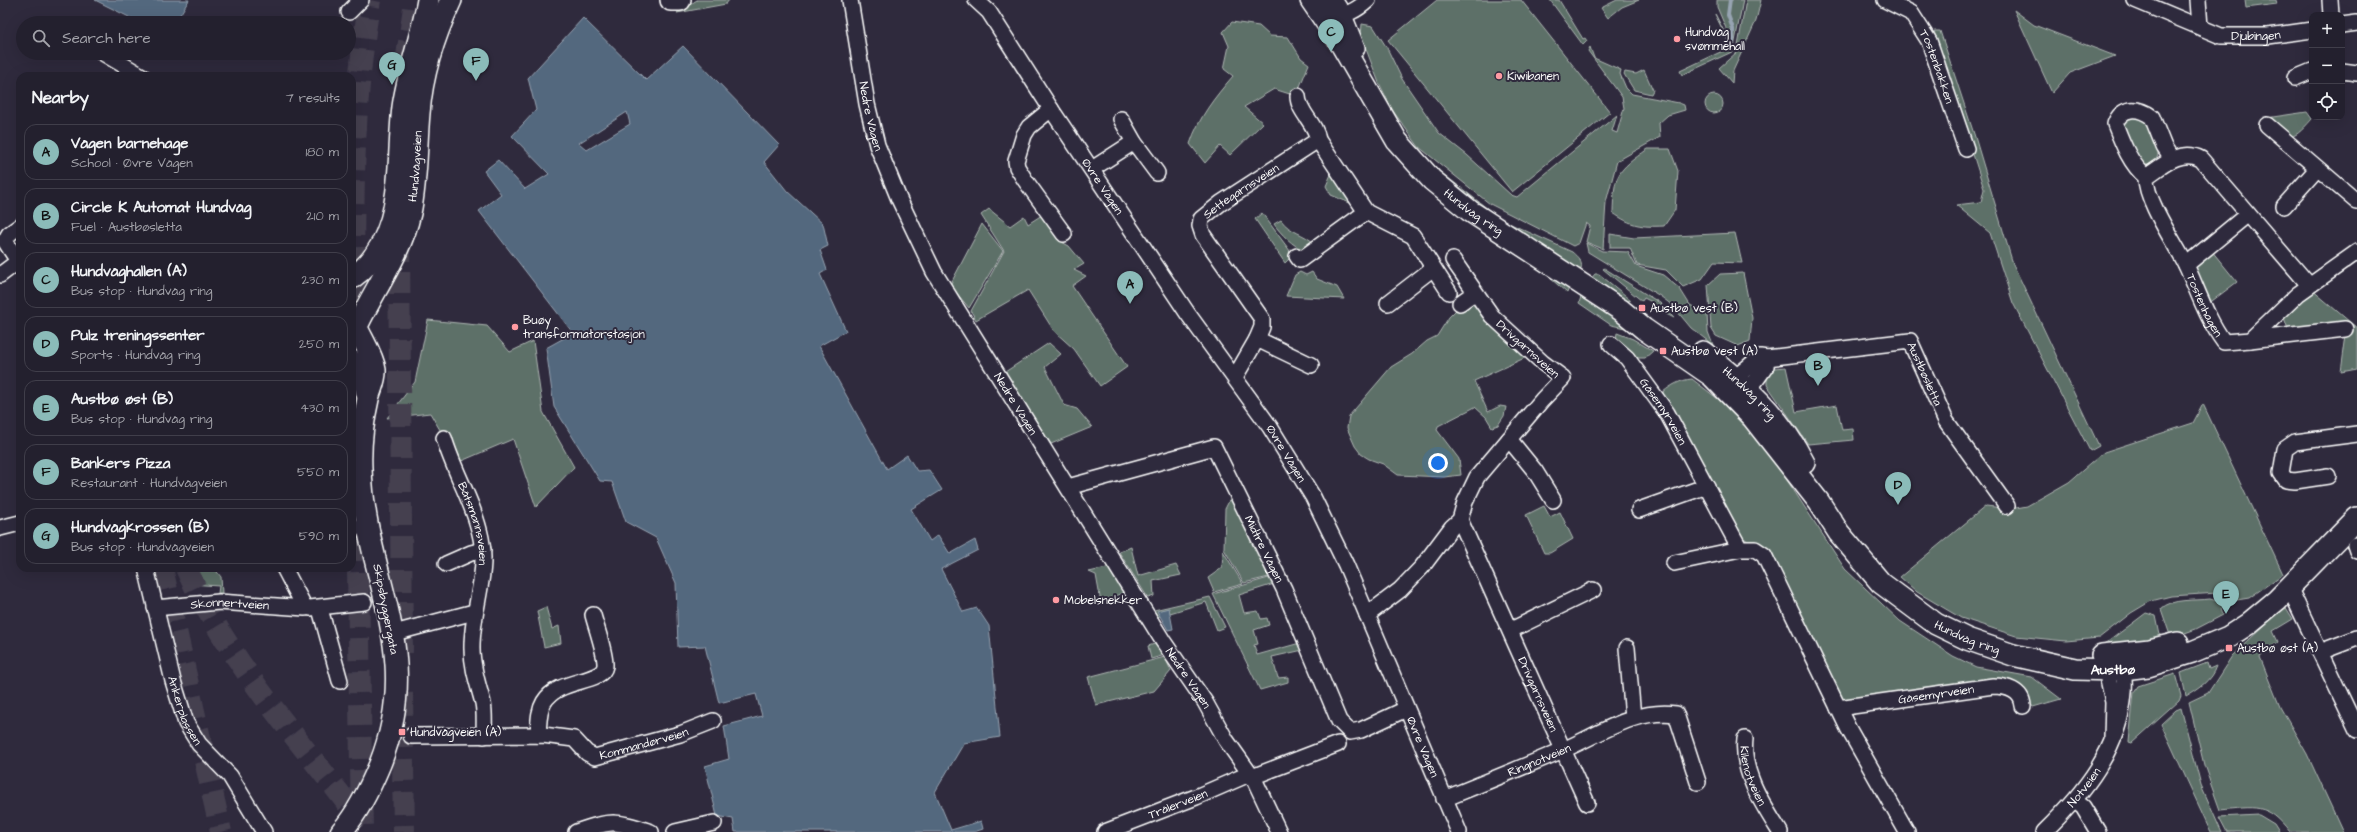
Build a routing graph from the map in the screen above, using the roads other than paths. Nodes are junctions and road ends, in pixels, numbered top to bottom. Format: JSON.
{"nodes":[{"id":1,"x":361,"y":0,"type":"edge"},
{"id":2,"x":428,"y":0,"type":"edge"},
{"id":3,"x":451,"y":0,"type":"edge"},
{"id":4,"x":671,"y":0,"type":"edge"},
{"id":5,"x":680,"y":0,"type":"edge"},
{"id":6,"x":850,"y":0,"type":"edge"},
{"id":7,"x":976,"y":0,"type":"edge"},
{"id":8,"x":1368,"y":0,"type":"edge"},
{"id":9,"x":1885,"y":0,"type":"edge"},
{"id":10,"x":2135,"y":0,"type":"edge"},
{"id":11,"x":2198,"y":0,"type":"edge"},
{"id":12,"x":2330,"y":0,"type":"edge"},
{"id":13,"x":1329,"y":5,"type":"edge"},
{"id":14,"x":349,"y":12,"type":"dead end"},
{"id":15,"x":2331,"y":12,"type":"edge"},
{"id":16,"x":2357,"y":23,"type":"edge"},
{"id":17,"x":2345,"y":25,"type":"edge"},
{"id":18,"x":2200,"y":27,"type":"junction"},
{"id":19,"x":2309,"y":30,"type":"edge"},
{"id":20,"x":115,"y":60,"type":"edge"},
{"id":21,"x":2345,"y":71,"type":"edge"},
{"id":22,"x":135,"y":72,"type":"edge"},
{"id":23,"x":2309,"y":72,"type":"edge"},
{"id":24,"x":2357,"y":72,"type":"edge"},
{"id":25,"x":2295,"y":78,"type":"dead end"},
{"id":26,"x":1298,"y":96,"type":"dead end"},
{"id":27,"x":1051,"y":109,"type":"junction"},
{"id":28,"x":1121,"y":119,"type":"dead end"},
{"id":29,"x":2267,"y":125,"type":"dead end"},
{"id":30,"x":1318,"y":140,"type":"junction"},
{"id":31,"x":1134,"y":142,"type":"junction"},
{"id":32,"x":1966,"y":150,"type":"dead end"},
{"id":33,"x":2172,"y":159,"type":"junction"},
{"id":34,"x":1092,"y":169,"type":"junction"},
{"id":35,"x":2316,"y":169,"type":"junction"},
{"id":36,"x":1157,"y":174,"type":"dead end"},
{"id":37,"x":2146,"y":177,"type":"junction"},
{"id":38,"x":2357,"y":202,"type":"edge"},
{"id":39,"x":2284,"y":206,"type":"dead end"},
{"id":40,"x":1366,"y":212,"type":"junction"},
{"id":41,"x":2248,"y":214,"type":"junction"},
{"id":42,"x":16,"y":229,"type":"edge"},
{"id":43,"x":1064,"y":234,"type":"dead end"},
{"id":44,"x":1297,"y":256,"type":"dead end"},
{"id":45,"x":16,"y":257,"type":"edge"},
{"id":46,"x":2354,"y":258,"type":"edge"},
{"id":47,"x":1452,"y":260,"type":"dead end"},
{"id":48,"x":16,"y":263,"type":"edge"},
{"id":49,"x":2186,"y":265,"type":"junction"},
{"id":50,"x":1432,"y":269,"type":"junction"},
{"id":51,"x":0,"y":275,"type":"edge"},
{"id":52,"x":356,"y":275,"type":"edge"},
{"id":53,"x":2309,"y":285,"type":"junction"},
{"id":54,"x":1449,"y":292,"type":"dead end"},
{"id":55,"x":1474,"y":293,"type":"junction"},
{"id":56,"x":1388,"y":303,"type":"dead end"},
{"id":57,"x":1460,"y":303,"type":"dead end"},
{"id":58,"x":356,"y":322,"type":"edge"},
{"id":59,"x":356,"y":326,"type":"edge"},
{"id":60,"x":2345,"y":329,"type":"dead end"},
{"id":61,"x":1257,"y":339,"type":"junction"},
{"id":62,"x":2250,"y":340,"type":"junction"},
{"id":63,"x":1611,"y":344,"type":"dead end"},
{"id":64,"x":1311,"y":365,"type":"dead end"},
{"id":65,"x":356,"y":366,"type":"edge"},
{"id":66,"x":1235,"y":377,"type":"junction"},
{"id":67,"x":1738,"y":387,"type":"junction"},
{"id":68,"x":368,"y":399,"type":"junction"},
{"id":69,"x":2357,"y":434,"type":"edge"},
{"id":70,"x":444,"y":438,"type":"dead end"},
{"id":71,"x":1509,"y":439,"type":"junction"},
{"id":72,"x":2328,"y":476,"type":"dead end"},
{"id":73,"x":1707,"y":486,"type":"junction"},
{"id":74,"x":1068,"y":487,"type":"junction"},
{"id":75,"x":1553,"y":500,"type":"dead end"},
{"id":76,"x":2007,"y":506,"type":"dead end"},
{"id":77,"x":1638,"y":510,"type":"dead end"},
{"id":78,"x":2357,"y":518,"type":"edge"},
{"id":79,"x":1460,"y":520,"type":"junction"},
{"id":80,"x":16,"y":524,"type":"edge"},
{"id":81,"x":0,"y":528,"type":"edge"},
{"id":82,"x":1740,"y":549,"type":"junction"},
{"id":83,"x":483,"y":550,"type":"junction"},
{"id":84,"x":1674,"y":563,"type":"dead end"},
{"id":85,"x":446,"y":564,"type":"dead end"},
{"id":86,"x":147,"y":572,"type":"edge"},
{"id":87,"x":286,"y":572,"type":"edge"},
{"id":88,"x":2286,"y":589,"type":"junction"},
{"id":89,"x":1593,"y":590,"type":"dead end"},
{"id":90,"x":364,"y":602,"type":"dead end"},
{"id":91,"x":155,"y":608,"type":"junction"},
{"id":92,"x":305,"y":608,"type":"junction"},
{"id":93,"x":320,"y":609,"type":"junction"},
{"id":94,"x":474,"y":612,"type":"junction"},
{"id":95,"x":593,"y":615,"type":"dead end"},
{"id":96,"x":1367,"y":615,"type":"junction"},
{"id":97,"x":1511,"y":630,"type":"junction"},
{"id":98,"x":394,"y":633,"type":"junction"},
{"id":99,"x":2357,"y":638,"type":"edge"},
{"id":100,"x":1627,"y":648,"type":"dead end"},
{"id":101,"x":2320,"y":652,"type":"junction"},
{"id":102,"x":2114,"y":664,"type":"junction"},
{"id":103,"x":340,"y":681,"type":"dead end"},
{"id":104,"x":2024,"y":706,"type":"dead end"},
{"id":105,"x":1838,"y":708,"type":"junction"},
{"id":106,"x":1406,"y":709,"type":"junction"},
{"id":107,"x":1633,"y":718,"type":"junction"},
{"id":108,"x":714,"y":721,"type":"dead end"},
{"id":109,"x":2357,"y":730,"type":"edge"},
{"id":110,"x":538,"y":735,"type":"junction"},
{"id":111,"x":411,"y":736,"type":"dead end"},
{"id":112,"x":484,"y":736,"type":"junction"},
{"id":113,"x":1745,"y":739,"type":"dead end"},
{"id":114,"x":1338,"y":744,"type":"dead end"},
{"id":115,"x":1564,"y":750,"type":"junction"},
{"id":116,"x":1250,"y":776,"type":"junction"},
{"id":117,"x":1698,"y":782,"type":"dead end"},
{"id":118,"x":1444,"y":799,"type":"junction"},
{"id":119,"x":2075,"y":801,"type":"junction"},
{"id":120,"x":1586,"y":803,"type":"dead end"},
{"id":121,"x":714,"y":823,"type":"dead end"},
{"id":122,"x":345,"y":831,"type":"tunnel mouth"},
{"id":123,"x":264,"y":832,"type":"edge"},
{"id":124,"x":576,"y":832,"type":"edge"},
{"id":125,"x":651,"y":832,"type":"edge"},
{"id":126,"x":675,"y":832,"type":"edge"},
{"id":127,"x":1105,"y":832,"type":"edge"},
{"id":128,"x":1279,"y":832,"type":"edge"},
{"id":129,"x":1459,"y":832,"type":"edge"},
{"id":130,"x":1780,"y":832,"type":"edge"},
{"id":131,"x":1907,"y":832,"type":"edge"},
{"id":132,"x":2044,"y":832,"type":"edge"},
{"id":133,"x":2098,"y":832,"type":"edge"}],
"edges":[{"from":1,"to":14,"type":"street"},
{"from":2,"to":52,"type":"main road","name":"Hundvågveien"},
{"from":3,"to":58,"type":"main road","name":"Hundvågveien"},
{"from":4,"to":5,"type":"main road"},
{"from":6,"to":74,"type":"street","name":"Nedre Vågen"},
{"from":7,"to":27,"type":"street","name":"Øvre Vågen"},
{"from":8,"to":13,"type":"street"},
{"from":9,"to":32,"type":"street","name":"Tostenbakken"},
{"from":10,"to":18,"type":"street","name":"Djubingen"},
{"from":11,"to":18,"type":"street"},
{"from":12,"to":15,"type":"street"},
{"from":13,"to":67,"type":"main road","name":"Hundvåg ring"},
{"from":16,"to":17,"type":"street"},
{"from":18,"to":19,"type":"street","name":"Djubingen"},
{"from":20,"to":22,"type":"street"},
{"from":21,"to":24,"type":"street"},
{"from":23,"to":25,"type":"street"},
{"from":26,"to":30,"type":"street"},
{"from":27,"to":34,"type":"street","name":"Øvre Vågen"},
{"from":27,"to":43,"type":"street"},
{"from":28,"to":31,"type":"street"},
{"from":29,"to":35,"type":"street"},
{"from":30,"to":40,"type":"street"},
{"from":30,"to":61,"type":"street","name":"Settegarnsveien"},
{"from":31,"to":34,"type":"street"},
{"from":31,"to":36,"type":"street"},
{"from":33,"to":37,"type":"street"},
{"from":33,"to":37,"type":"street","name":"Tostenhagen"},
{"from":33,"to":41,"type":"street"},
{"from":34,"to":66,"type":"street","name":"Øvre Vågen"},
{"from":35,"to":38,"type":"street"},
{"from":35,"to":39,"type":"street"},
{"from":37,"to":49,"type":"street","name":"Tostenhagen"},
{"from":40,"to":44,"type":"street"},
{"from":40,"to":50,"type":"street"},
{"from":41,"to":49,"type":"street","name":"Tostenhagen"},
{"from":41,"to":53,"type":"street"},
{"from":42,"to":45,"type":"street"},
{"from":46,"to":53,"type":"street"},
{"from":47,"to":55,"type":"street","name":"Drivgarnsveien"},
{"from":48,"to":51,"type":"street"},
{"from":49,"to":62,"type":"street","name":"Tostenhagen"},
{"from":50,"to":54,"type":"street"},
{"from":50,"to":56,"type":"street"},
{"from":53,"to":62,"type":"street"},
{"from":55,"to":57,"type":"street"},
{"from":55,"to":71,"type":"street","name":"Drivgarnsveien"},
{"from":59,"to":68,"type":"main road","name":"Skipsbyggergata"},
{"from":60,"to":62,"type":"street","name":"Tostenhagen"},
{"from":61,"to":64,"type":"street"},
{"from":61,"to":66,"type":"street","name":"Settegarnsveien"},
{"from":63,"to":73,"type":"street","name":"Gåsemyrveien"},
{"from":65,"to":68,"type":"main road","name":"Skipsbyggergata"},
{"from":66,"to":96,"type":"street","name":"Øvre Vågen"},
{"from":67,"to":76,"type":"street","name":"Austbøsletta"},
{"from":67,"to":102,"type":"main road","name":"Hundvåg ring"},
{"from":68,"to":98,"type":"main road","name":"Skipsbyggergata"},
{"from":69,"to":72,"type":"street"},
{"from":70,"to":83,"type":"street","name":"Båtsmannsveien"},
{"from":71,"to":75,"type":"street"},
{"from":71,"to":79,"type":"street","name":"Drivgarnsveien"},
{"from":73,"to":77,"type":"street"},
{"from":73,"to":82,"type":"street","name":"Gåsemyrveien"},
{"from":74,"to":106,"type":"street","name":"Midtre Vågen"},
{"from":74,"to":116,"type":"street","name":"Nedre Vågen"},
{"from":78,"to":88,"type":"main road","name":"Hundvåg ring"},
{"from":79,"to":96,"type":"street","name":"Drivgarnsveien"},
{"from":79,"to":97,"type":"street","name":"Drivgarnsveien"},
{"from":80,"to":81,"type":"street"},
{"from":82,"to":84,"type":"street"},
{"from":82,"to":105,"type":"street"},
{"from":83,"to":85,"type":"street"},
{"from":83,"to":94,"type":"street","name":"Båtsmannsveien"},
{"from":86,"to":91,"type":"street","name":"Ankerplassen"},
{"from":87,"to":92,"type":"street"},
{"from":88,"to":101,"type":"street"},
{"from":88,"to":102,"type":"main road","name":"Hundvåg ring"},
{"from":89,"to":97,"type":"street"},
{"from":90,"to":93,"type":"street","name":"Skonnertveien"},
{"from":91,"to":92,"type":"street","name":"Skonnertveien"},
{"from":91,"to":123,"type":"street","name":"Ankerplassen"},
{"from":92,"to":93,"type":"street","name":"Skonnertveien"},
{"from":93,"to":103,"type":"street"},
{"from":94,"to":98,"type":"street"},
{"from":94,"to":112,"type":"street","name":"Båtsmannsveien"},
{"from":95,"to":110,"type":"street"},
{"from":96,"to":106,"type":"street","name":"Øvre Vågen"},
{"from":97,"to":115,"type":"street","name":"Drivgarnsveien"},
{"from":98,"to":122,"type":"main road","name":"Skipsbyggergata"},
{"from":99,"to":101,"type":"street"},
{"from":100,"to":107,"type":"street"},
{"from":101,"to":109,"type":"street"},
{"from":102,"to":119,"type":"street","name":"Notveien"},
{"from":104,"to":105,"type":"street","name":"Gåsemyrveien"},
{"from":105,"to":131,"type":"street"},
{"from":106,"to":118,"type":"street","name":"Øvre Vågen"},
{"from":107,"to":115,"type":"street","name":"Ringnotveien"},
{"from":107,"to":117,"type":"street","name":"Ringnotveien"},
{"from":108,"to":110,"type":"street","name":"Kommandørveien"},
{"from":110,"to":112,"type":"street","name":"Kommandørveien"},
{"from":111,"to":112,"type":"street","name":"Kommandørveien"},
{"from":113,"to":130,"type":"street","name":"Kilenotveien"},
{"from":114,"to":116,"type":"street"},
{"from":115,"to":118,"type":"street","name":"Ringnotveien"},
{"from":115,"to":120,"type":"street","name":"Drivgarnsveien"},
{"from":116,"to":127,"type":"street","name":"Trålerveien"},
{"from":116,"to":128,"type":"street","name":"Nedre Vågen"},
{"from":118,"to":129,"type":"street","name":"Øvre Vågen"},
{"from":119,"to":132,"type":"street","name":"Notveien"},
{"from":119,"to":133,"type":"street"},
{"from":121,"to":126,"type":"street"},
{"from":124,"to":125,"type":"street"}]}
